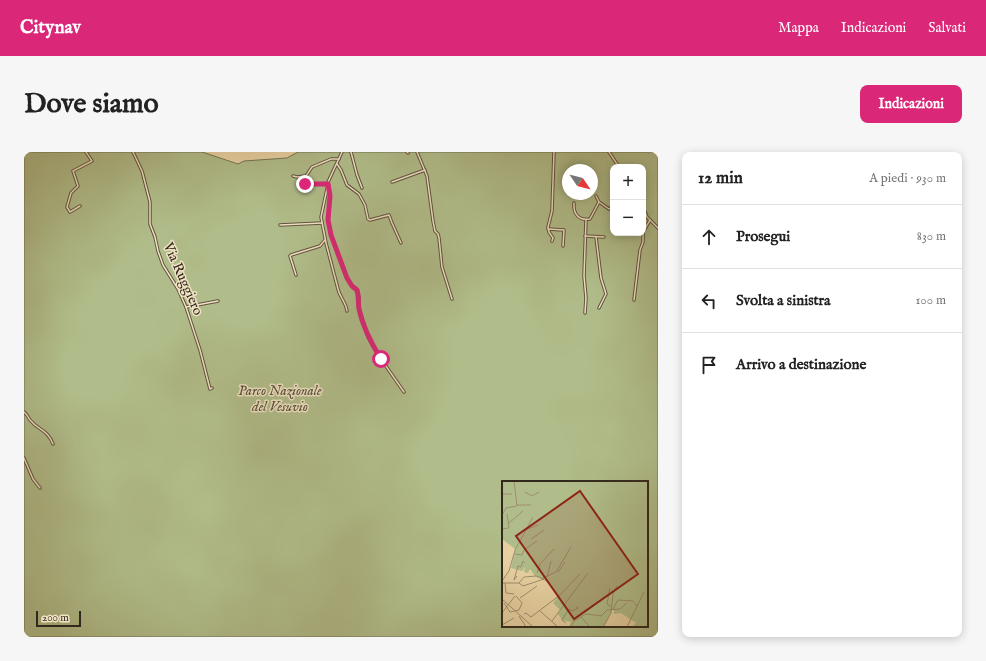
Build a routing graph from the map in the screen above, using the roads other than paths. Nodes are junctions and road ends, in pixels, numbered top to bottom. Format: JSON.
{"nodes":[{"id":1,"x":86,"y":152,"type":"edge"},
{"id":2,"x":133,"y":152,"type":"edge"},
{"id":3,"x":342,"y":152,"type":"edge"},
{"id":4,"x":351,"y":152,"type":"edge"},
{"id":5,"x":417,"y":152,"type":"edge"},
{"id":6,"x":554,"y":152,"type":"edge"},
{"id":7,"x":610,"y":152,"type":"edge"},
{"id":8,"x":339,"y":160,"type":"junction"},
{"id":9,"x":337,"y":164,"type":"junction"},
{"id":10,"x":617,"y":164,"type":"edge"},
{"id":11,"x":425,"y":170,"type":"junction"},
{"id":12,"x":293,"y":176,"type":"dead end"},
{"id":13,"x":392,"y":182,"type":"dead end"},
{"id":14,"x":305,"y":184,"type":"dead end"},
{"id":15,"x":328,"y":184,"type":"junction"},
{"id":16,"x":362,"y":188,"type":"dead end"},
{"id":17,"x":598,"y":199,"type":"edge"},
{"id":18,"x":600,"y":202,"type":"junction"},
{"id":19,"x":574,"y":203,"type":"dead end"},
{"id":20,"x":80,"y":206,"type":"dead end"},
{"id":21,"x":610,"y":208,"type":"edge"},
{"id":22,"x":646,"y":215,"type":"edge"},
{"id":23,"x":586,"y":220,"type":"junction"},
{"id":24,"x":650,"y":220,"type":"junction"},
{"id":25,"x":322,"y":223,"type":"junction"},
{"id":26,"x":280,"y":225,"type":"dead end"},
{"id":27,"x":658,"y":228,"type":"edge"},
{"id":28,"x":548,"y":229,"type":"junction"},
{"id":29,"x":585,"y":236,"type":"junction"},
{"id":30,"x":596,"y":236,"type":"junction"},
{"id":31,"x":604,"y":237,"type":"dead end"},
{"id":32,"x":325,"y":240,"type":"junction"},
{"id":33,"x":552,"y":242,"type":"dead end"},
{"id":34,"x":401,"y":243,"type":"dead end"},
{"id":35,"x":563,"y":246,"type":"dead end"},
{"id":36,"x":296,"y":276,"type":"dead end"},
{"id":37,"x":452,"y":299,"type":"dead end"},
{"id":38,"x":634,"y":300,"type":"dead end"},
{"id":39,"x":218,"y":301,"type":"dead end"},
{"id":40,"x":186,"y":307,"type":"junction"},
{"id":41,"x":599,"y":308,"type":"dead end"},
{"id":42,"x":347,"y":311,"type":"dead end"},
{"id":43,"x":585,"y":313,"type":"dead end"},
{"id":44,"x":212,"y":388,"type":"dead end"},
{"id":45,"x":404,"y":392,"type":"dead end"},
{"id":46,"x":24,"y":412,"type":"edge"},
{"id":47,"x":53,"y":444,"type":"dead end"},
{"id":48,"x":24,"y":458,"type":"edge"},
{"id":49,"x":40,"y":488,"type":"dead end"}],
"edges":[{"from":1,"to":20,"type":"street"},
{"from":2,"to":40,"type":"street","name":"Via Ruggiero"},
{"from":3,"to":8,"type":"street"},
{"from":4,"to":16,"type":"street"},
{"from":5,"to":11,"type":"street"},
{"from":6,"to":28,"type":"street"},
{"from":7,"to":10,"type":"street"},
{"from":8,"to":9,"type":"street"},
{"from":8,"to":12,"type":"street"},
{"from":9,"to":15,"type":"street"},
{"from":9,"to":34,"type":"street"},
{"from":11,"to":13,"type":"street"},
{"from":11,"to":37,"type":"street"},
{"from":14,"to":15,"type":"street"},
{"from":15,"to":25,"type":"street"},
{"from":15,"to":45,"type":"street"},
{"from":17,"to":18,"type":"street"},
{"from":18,"to":21,"type":"street"},
{"from":18,"to":23,"type":"street"},
{"from":19,"to":23,"type":"street"},
{"from":22,"to":24,"type":"street"},
{"from":23,"to":29,"type":"street"},
{"from":24,"to":27,"type":"street"},
{"from":24,"to":38,"type":"street"},
{"from":25,"to":26,"type":"street"},
{"from":25,"to":32,"type":"street"},
{"from":28,"to":33,"type":"street"},
{"from":28,"to":35,"type":"street"},
{"from":29,"to":30,"type":"street"},
{"from":29,"to":43,"type":"street"},
{"from":30,"to":31,"type":"street"},
{"from":30,"to":41,"type":"street"},
{"from":32,"to":36,"type":"street"},
{"from":32,"to":42,"type":"street"},
{"from":39,"to":40,"type":"street"},
{"from":40,"to":44,"type":"street","name":"Via Ruggiero"},
{"from":46,"to":47,"type":"street"},
{"from":48,"to":49,"type":"street"}]}
